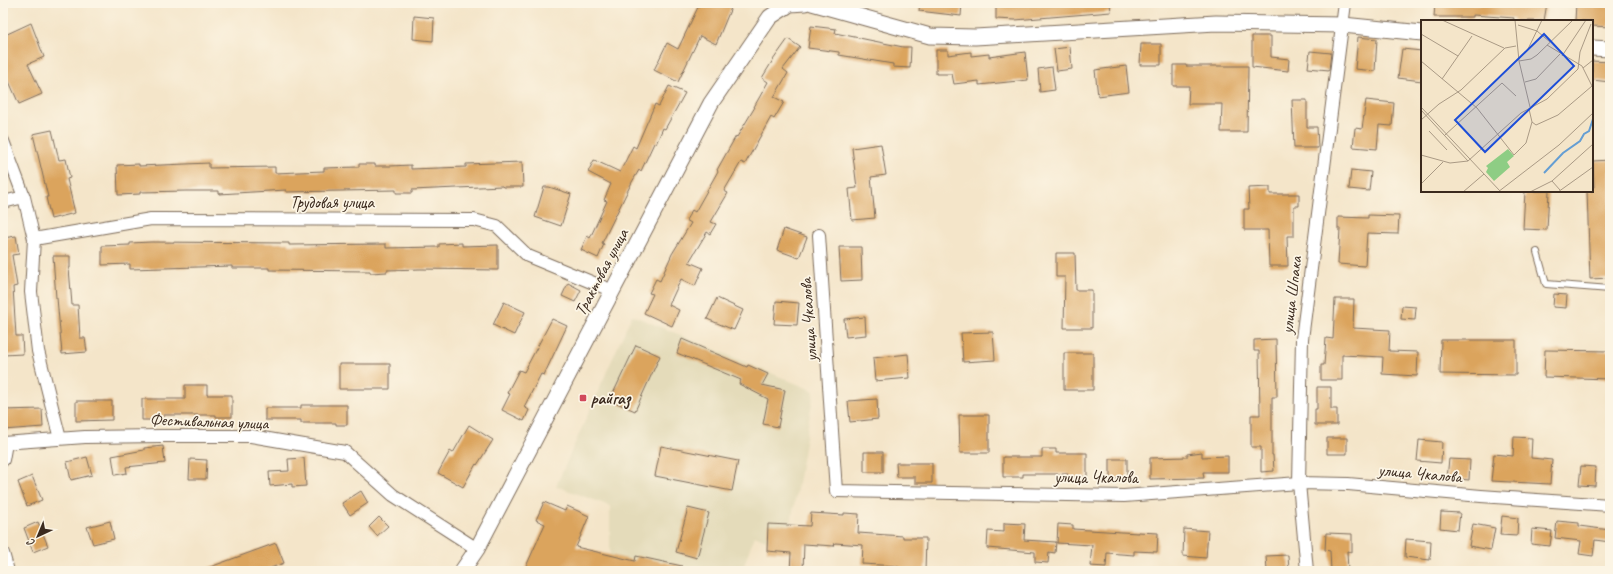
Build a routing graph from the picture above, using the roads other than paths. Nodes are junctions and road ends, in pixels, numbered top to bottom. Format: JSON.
{"nodes":[{"id":1,"x":805,"y":3,"type":"edge"},
{"id":2,"x":812,"y":3,"type":"edge"},
{"id":3,"x":1345,"y":3,"type":"edge"},
{"id":4,"x":789,"y":4,"type":"edge"},
{"id":5,"x":1343,"y":25,"type":"junction"},
{"id":6,"x":1421,"y":32,"type":"edge"},
{"id":7,"x":1593,"y":48,"type":"edge"},
{"id":8,"x":1610,"y":49,"type":"edge"},
{"id":9,"x":3,"y":141,"type":"edge"},
{"id":10,"x":24,"y":197,"type":"junction"},
{"id":11,"x":3,"y":202,"type":"edge"},
{"id":12,"x":819,"y":235,"type":"dead end"},
{"id":13,"x":34,"y":239,"type":"junction"},
{"id":14,"x":1537,"y":252,"type":"dead end"},
{"id":15,"x":1610,"y":289,"type":"edge"},
{"id":16,"x":613,"y":291,"type":"junction"},
{"id":17,"x":60,"y":439,"type":"junction"},
{"id":18,"x":4,"y":443,"type":"edge"},
{"id":19,"x":3,"y":460,"type":"edge"},
{"id":20,"x":1299,"y":483,"type":"junction"},
{"id":21,"x":1610,"y":505,"type":"edge"},
{"id":22,"x":477,"y":549,"type":"junction"},
{"id":23,"x":3,"y":553,"type":"edge"},
{"id":24,"x":8,"y":571,"type":"edge"},
{"id":25,"x":462,"y":571,"type":"edge"},
{"id":26,"x":1307,"y":571,"type":"edge"}],
"edges":[{"from":1,"to":4,"type":"street"},
{"from":2,"to":5,"type":"street"},
{"from":3,"to":5,"type":"street","name":"улица Шпака"},
{"from":4,"to":16,"type":"street","name":"Трактовая улица"},
{"from":5,"to":6,"type":"street"},
{"from":5,"to":20,"type":"street","name":"улица Шпака"},
{"from":7,"to":8,"type":"street"},
{"from":9,"to":10,"type":"street"},
{"from":10,"to":11,"type":"street"},
{"from":10,"to":13,"type":"street"},
{"from":12,"to":20,"type":"street","name":"улица Чкалова"},
{"from":13,"to":16,"type":"street","name":"Трудовая улица"},
{"from":13,"to":17,"type":"street"},
{"from":14,"to":15,"type":"lane"},
{"from":16,"to":22,"type":"street","name":"Трактовая улица"},
{"from":17,"to":18,"type":"street","name":"Фестивальная улица"},
{"from":17,"to":22,"type":"street","name":"Фестивальная улица"},
{"from":18,"to":19,"type":"street"},
{"from":20,"to":21,"type":"street","name":"улица Чкалова"},
{"from":20,"to":26,"type":"street","name":"улица Шпака"},
{"from":22,"to":25,"type":"street","name":"Трактовая улица"},
{"from":23,"to":24,"type":"street"}]}
